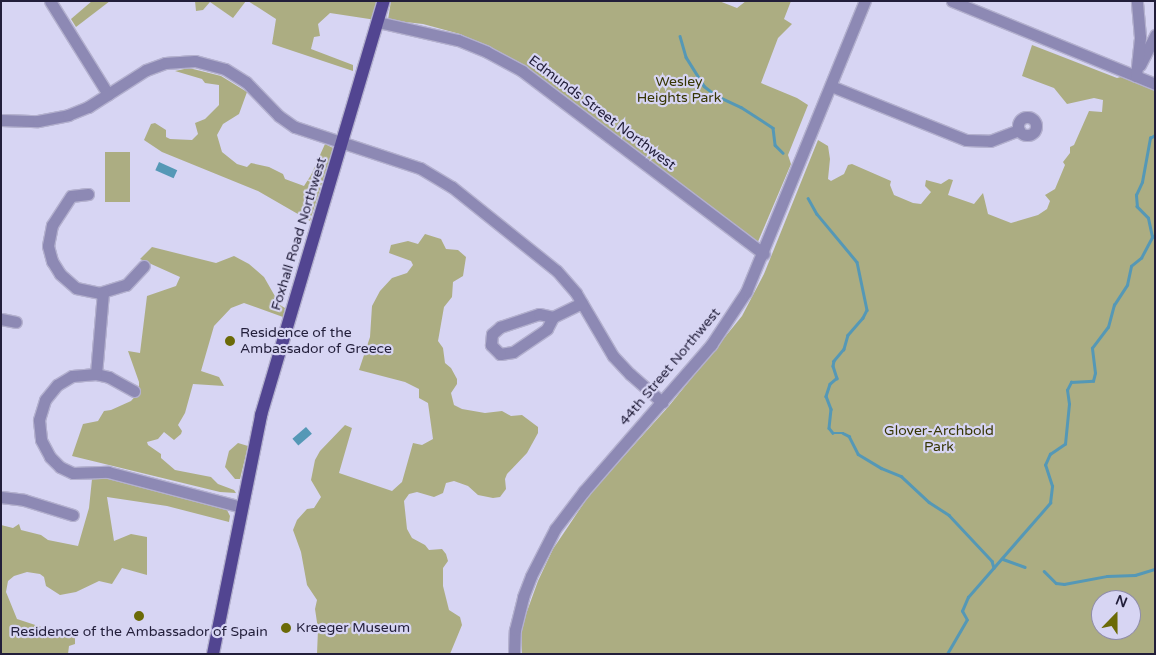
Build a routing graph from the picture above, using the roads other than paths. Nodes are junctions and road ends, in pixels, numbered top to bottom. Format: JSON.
{"nodes":[{"id":1,"x":50,"y":1,"type":"edge"},
{"id":2,"x":384,"y":1,"type":"edge"},
{"id":3,"x":865,"y":1,"type":"edge"},
{"id":4,"x":952,"y":1,"type":"edge"},
{"id":5,"x":1137,"y":1,"type":"edge"},
{"id":6,"x":378,"y":22,"type":"junction"},
{"id":7,"x":1155,"y":35,"type":"edge"},
{"id":8,"x":1136,"y":76,"type":"junction"},
{"id":9,"x":1155,"y":84,"type":"edge"},
{"id":10,"x":831,"y":86,"type":"junction"},
{"id":11,"x":108,"y":94,"type":"junction"},
{"id":12,"x":1,"y":120,"type":"edge"},
{"id":13,"x":1018,"y":130,"type":"dead end"},
{"id":14,"x":342,"y":143,"type":"junction"},
{"id":15,"x":88,"y":194,"type":"dead end"},
{"id":16,"x":764,"y":254,"type":"junction"},
{"id":17,"x":144,"y":266,"type":"dead end"},
{"id":18,"x":103,"y":293,"type":"junction"},
{"id":19,"x":582,"y":303,"type":"junction"},
{"id":20,"x":553,"y":317,"type":"junction"},
{"id":21,"x":1,"y":319,"type":"edge"},
{"id":22,"x":16,"y":322,"type":"dead end"},
{"id":23,"x":96,"y":374,"type":"junction"},
{"id":24,"x":134,"y":391,"type":"dead end"},
{"id":25,"x":662,"y":402,"type":"junction"},
{"id":26,"x":1,"y":497,"type":"edge"},
{"id":27,"x":241,"y":507,"type":"junction"},
{"id":28,"x":73,"y":515,"type":"dead end"},
{"id":29,"x":213,"y":654,"type":"edge"},
{"id":30,"x":514,"y":654,"type":"edge"}],
"edges":[{"from":1,"to":11,"type":"street"},
{"from":2,"to":6,"type":"main road","name":"Foxhall Road Northwest"},
{"from":3,"to":10,"type":"street","name":"44th Street Northwest"},
{"from":4,"to":8,"type":"street"},
{"from":5,"to":8,"type":"street"},
{"from":6,"to":14,"type":"main road","name":"Foxhall Road Northwest"},
{"from":6,"to":16,"type":"street","name":"Edmunds Street Northwest"},
{"from":7,"to":8,"type":"street"},
{"from":8,"to":9,"type":"street"},
{"from":10,"to":13,"type":"street"},
{"from":10,"to":16,"type":"street","name":"44th Street Northwest"},
{"from":11,"to":12,"type":"street"},
{"from":11,"to":14,"type":"street"},
{"from":14,"to":19,"type":"street"},
{"from":14,"to":27,"type":"main road","name":"Foxhall Road Northwest"},
{"from":15,"to":18,"type":"street"},
{"from":16,"to":25,"type":"street","name":"44th Street Northwest"},
{"from":17,"to":18,"type":"street"},
{"from":18,"to":23,"type":"street"},
{"from":19,"to":20,"type":"street"},
{"from":19,"to":25,"type":"street"},
{"from":20,"to":20,"type":"street"},
{"from":21,"to":22,"type":"street"},
{"from":23,"to":24,"type":"street"},
{"from":23,"to":27,"type":"street"},
{"from":25,"to":30,"type":"street","name":"44th Street Northwest"},
{"from":26,"to":28,"type":"street"},
{"from":27,"to":29,"type":"main road","name":"Foxhall Road Northwest"}]}
